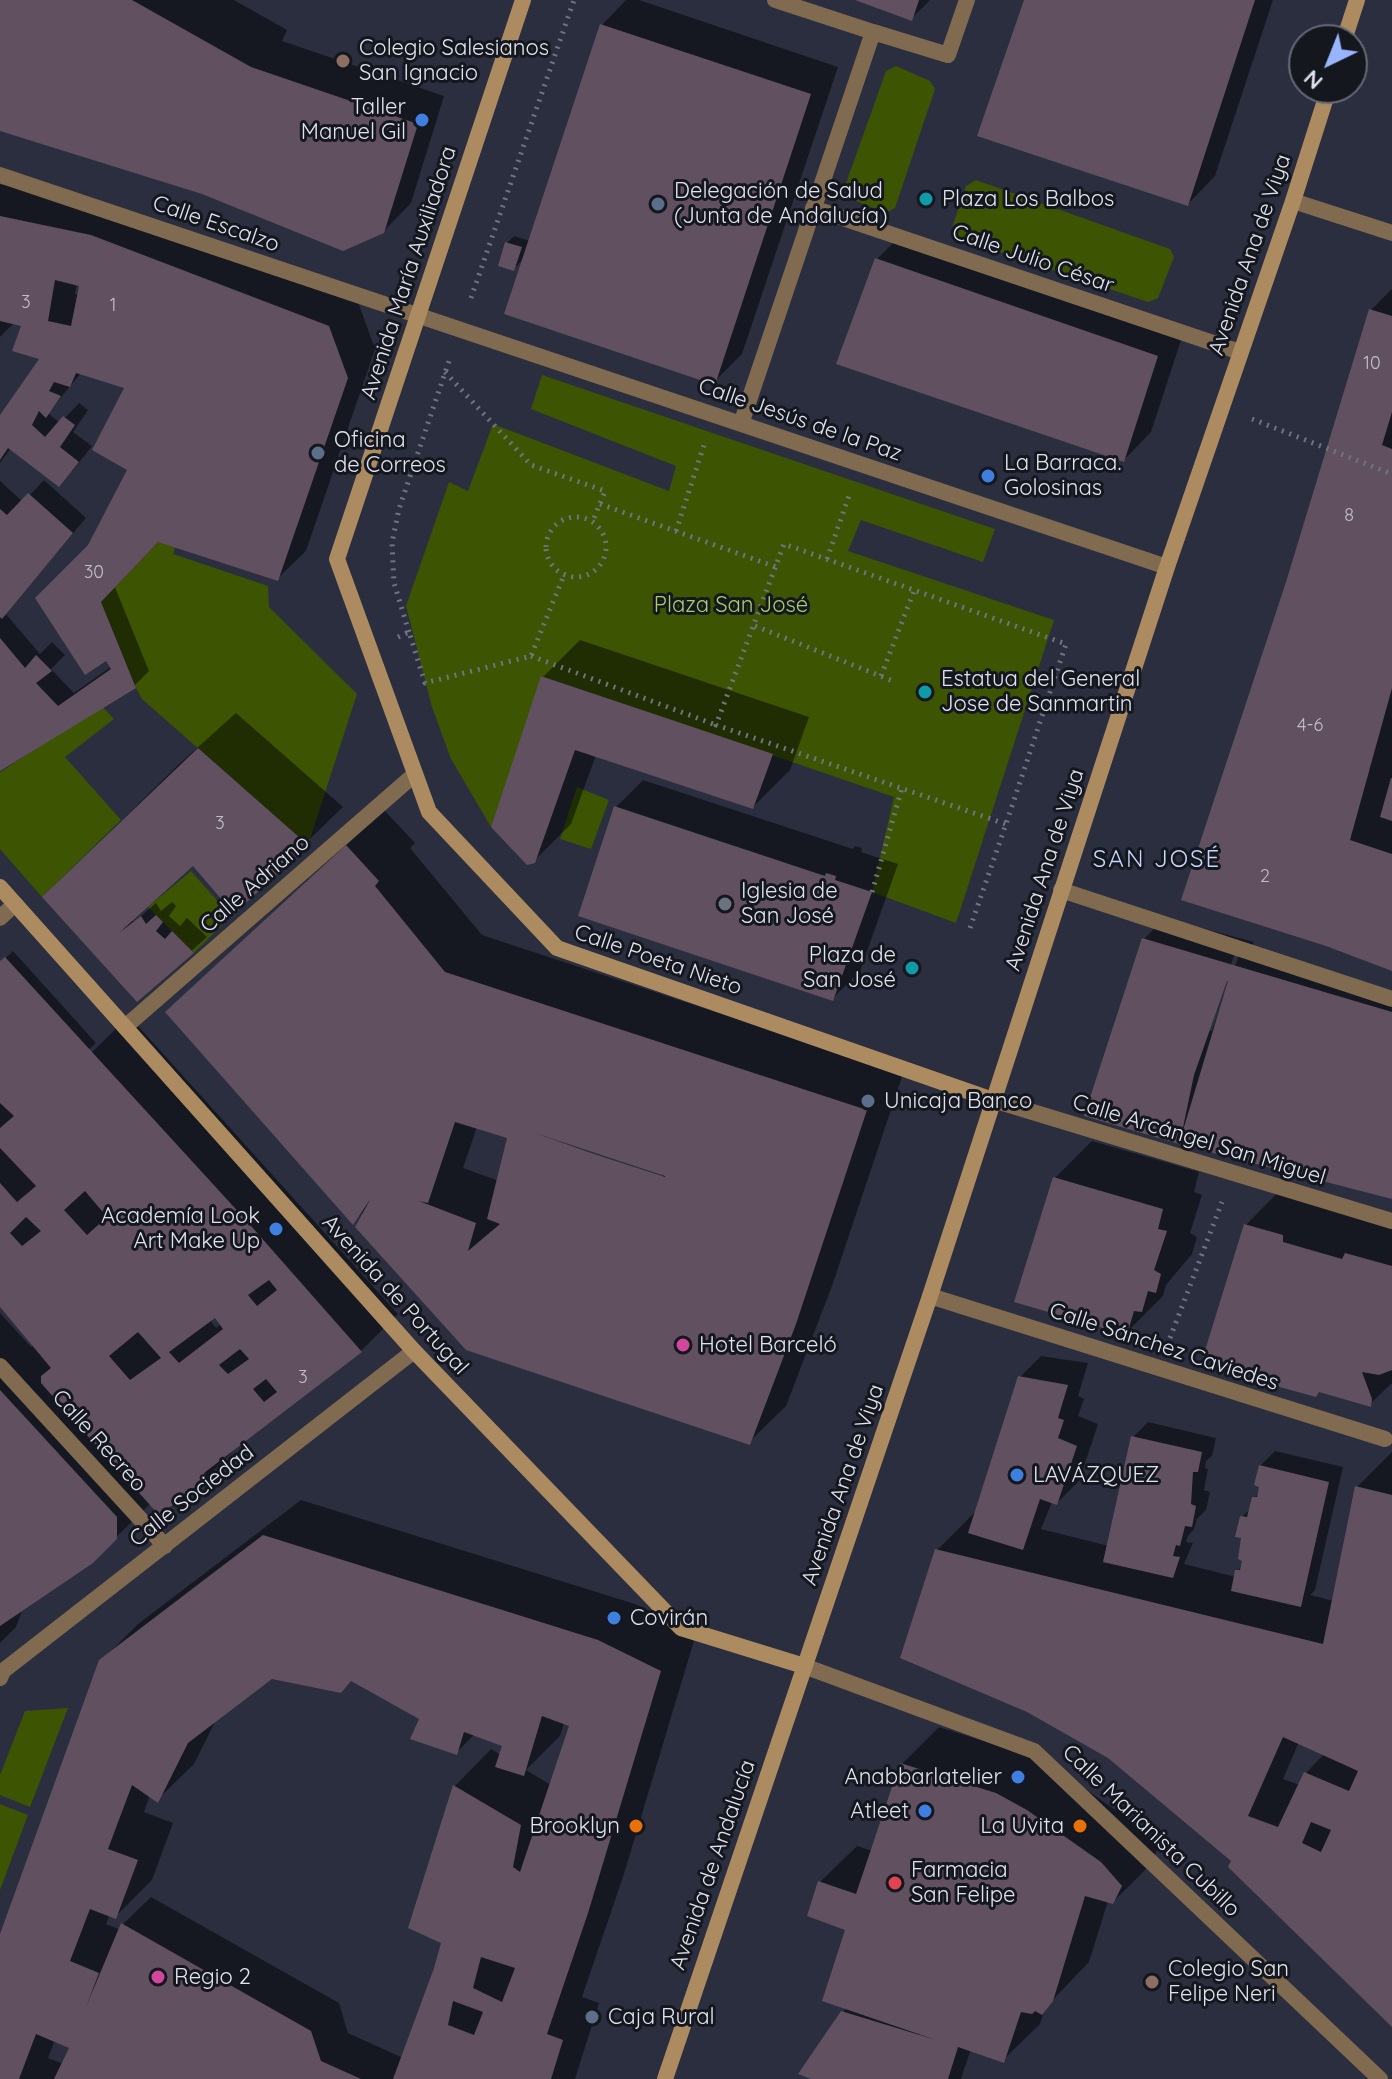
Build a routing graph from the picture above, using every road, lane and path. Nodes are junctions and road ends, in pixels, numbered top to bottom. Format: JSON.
{"nodes":[{"id":1,"x":523,"y":0,"type":"edge"},
{"id":2,"x":775,"y":0,"type":"edge"},
{"id":3,"x":967,"y":0,"type":"edge"},
{"id":4,"x":1357,"y":0,"type":"edge"},
{"id":5,"x":1349,"y":24,"type":"edge"},
{"id":6,"x":873,"y":32,"type":"junction"},
{"id":7,"x":1324,"y":104,"type":"edge"},
{"id":8,"x":0,"y":175,"type":"edge"},
{"id":9,"x":1293,"y":201,"type":"junction"},
{"id":10,"x":813,"y":208,"type":"junction"},
{"id":11,"x":1392,"y":233,"type":"edge"},
{"id":12,"x":418,"y":315,"type":"junction"},
{"id":13,"x":1240,"y":352,"type":"junction"},
{"id":14,"x":445,"y":372,"type":"dead end"},
{"id":15,"x":1221,"y":408,"type":"junction"},
{"id":16,"x":741,"y":424,"type":"junction"},
{"id":17,"x":709,"y":432,"type":"dead end"},
{"id":18,"x":1392,"y":474,"type":"edge"},
{"id":19,"x":854,"y":481,"type":"dead end"},
{"id":20,"x":599,"y":504,"type":"junction"},
{"id":21,"x":593,"y":521,"type":"junction"},
{"id":22,"x":676,"y":531,"type":"junction"},
{"id":23,"x":337,"y":559,"type":"joint"},
{"id":24,"x":827,"y":559,"type":"junction"},
{"id":25,"x":776,"y":567,"type":"junction"},
{"id":26,"x":1167,"y":567,"type":"junction"},
{"id":27,"x":564,"y":575,"type":"junction"},
{"id":28,"x":914,"y":590,"type":"junction"},
{"id":29,"x":755,"y":626,"type":"junction"},
{"id":30,"x":369,"y":648,"type":"junction"},
{"id":31,"x":531,"y":656,"type":"junction"},
{"id":32,"x":881,"y":676,"type":"junction"},
{"id":33,"x":893,"y":681,"type":"dead end"},
{"id":34,"x":716,"y":725,"type":"junction"},
{"id":35,"x":415,"y":774,"type":"junction"},
{"id":36,"x":902,"y":788,"type":"junction"},
{"id":37,"x":1006,"y":824,"type":"junction"},
{"id":38,"x":0,"y":887,"type":"edge"},
{"id":39,"x":1061,"y":890,"type":"junction"},
{"id":40,"x":872,"y":892,"type":"dead end"},
{"id":41,"x":15,"y":904,"type":"junction"},
{"id":42,"x":0,"y":918,"type":"edge"},
{"id":43,"x":970,"y":928,"type":"dead end"},
{"id":44,"x":1392,"y":999,"type":"edge"},
{"id":45,"x":125,"y":1027,"type":"junction"},
{"id":46,"x":993,"y":1100,"type":"junction"},
{"id":47,"x":1233,"y":1173,"type":"junction"},
{"id":48,"x":1392,"y":1221,"type":"edge"},
{"id":49,"x":930,"y":1296,"type":"junction"},
{"id":50,"x":414,"y":1351,"type":"junction"},
{"id":51,"x":0,"y":1366,"type":"edge"},
{"id":52,"x":1158,"y":1369,"type":"junction"},
{"id":53,"x":1385,"y":1439,"type":"dead end"},
{"id":54,"x":165,"y":1546,"type":"junction"},
{"id":55,"x":804,"y":1666,"type":"junction"},
{"id":56,"x":0,"y":1678,"type":"edge"},
{"id":57,"x":665,"y":2079,"type":"edge"},
{"id":58,"x":1380,"y":2079,"type":"edge"}],
"edges":[{"from":1,"to":12,"type":"street","name":"Avenida María Auxiliadora"},
{"from":2,"to":6,"type":"street"},
{"from":3,"to":6,"type":"street"},
{"from":4,"to":5,"type":"street"},
{"from":6,"to":10,"type":"street"},
{"from":7,"to":9,"type":"street","name":"Avenida Ana de Viya"},
{"from":8,"to":12,"type":"street","name":"Calle Escalzo"},
{"from":9,"to":11,"type":"street"},
{"from":9,"to":13,"type":"street","name":"Avenida Ana de Viya"},
{"from":10,"to":13,"type":"street","name":"Calle Julio César"},
{"from":10,"to":16,"type":"street"},
{"from":12,"to":16,"type":"street","name":"Calle Jesús de la Paz"},
{"from":12,"to":23,"type":"street","name":"Avenida María Auxiliadora"},
{"from":13,"to":15,"type":"street","name":"Avenida Ana de Viya"},
{"from":14,"to":20,"type":"path"},
{"from":15,"to":18,"type":"path"},
{"from":15,"to":26,"type":"street","name":"Avenida Ana de Viya"},
{"from":16,"to":26,"type":"street","name":"Calle Jesús de la Paz"},
{"from":17,"to":22,"type":"path"},
{"from":19,"to":24,"type":"path"},
{"from":20,"to":21,"type":"path"},
{"from":20,"to":22,"type":"path"},
{"from":21,"to":27,"type":"path"},
{"from":21,"to":27,"type":"path"},
{"from":22,"to":25,"type":"path"},
{"from":23,"to":30,"type":"street","name":"Calle Poeta Nieto"},
{"from":24,"to":25,"type":"path"},
{"from":24,"to":28,"type":"path"},
{"from":25,"to":29,"type":"path"},
{"from":26,"to":39,"type":"street","name":"Avenida Ana de Viya"},
{"from":27,"to":31,"type":"path"},
{"from":28,"to":32,"type":"path"},
{"from":28,"to":37,"type":"path"},
{"from":29,"to":32,"type":"path"},
{"from":29,"to":34,"type":"path"},
{"from":30,"to":31,"type":"path"},
{"from":30,"to":35,"type":"street","name":"Calle Poeta Nieto"},
{"from":31,"to":34,"type":"path"},
{"from":32,"to":33,"type":"path"},
{"from":34,"to":36,"type":"path"},
{"from":35,"to":45,"type":"street","name":"Calle Adriano"},
{"from":35,"to":46,"type":"street","name":"Calle Poeta Nieto"},
{"from":36,"to":37,"type":"path"},
{"from":36,"to":40,"type":"path"},
{"from":37,"to":43,"type":"path"},
{"from":38,"to":41,"type":"street","name":"Avenida de Portugal"},
{"from":39,"to":44,"type":"street"},
{"from":39,"to":46,"type":"street","name":"Avenida Ana de Viya"},
{"from":41,"to":42,"type":"street"},
{"from":41,"to":45,"type":"street","name":"Avenida de Portugal"},
{"from":45,"to":50,"type":"street","name":"Avenida de Portugal"},
{"from":46,"to":47,"type":"street","name":"Calle Arcángel San Miguel"},
{"from":46,"to":49,"type":"street","name":"Avenida Ana de Viya"},
{"from":47,"to":48,"type":"street","name":"Calle Arcángel San Miguel"},
{"from":47,"to":52,"type":"path"},
{"from":49,"to":52,"type":"street","name":"Calle Sánchez Caviedes"},
{"from":49,"to":55,"type":"street","name":"Avenida Ana de Viya"},
{"from":50,"to":54,"type":"street","name":"Calle Sociedad"},
{"from":50,"to":55,"type":"street","name":"Avenida de Portugal"},
{"from":51,"to":54,"type":"street","name":"Calle Recreo"},
{"from":52,"to":53,"type":"street","name":"Calle Sánchez Caviedes"},
{"from":54,"to":56,"type":"street","name":"Calle Sociedad"},
{"from":55,"to":57,"type":"street","name":"Avenida de Andalucía"},
{"from":55,"to":58,"type":"street","name":"Calle Marianista Cubillo"}]}
